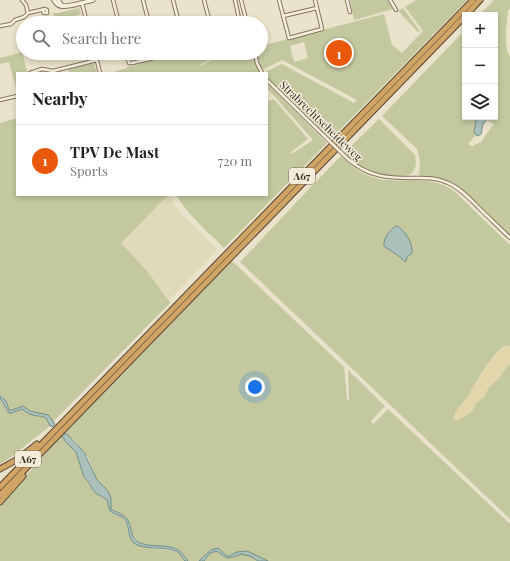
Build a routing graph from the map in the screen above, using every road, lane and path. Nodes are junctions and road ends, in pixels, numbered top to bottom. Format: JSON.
{"nodes":[{"id":1,"x":22,"y":0,"type":"edge"},
{"id":2,"x":54,"y":0,"type":"edge"},
{"id":3,"x":58,"y":0,"type":"edge"},
{"id":4,"x":92,"y":0,"type":"edge"},
{"id":5,"x":113,"y":0,"type":"edge"},
{"id":6,"x":143,"y":0,"type":"edge"},
{"id":7,"x":173,"y":0,"type":"edge"},
{"id":8,"x":204,"y":0,"type":"edge"},
{"id":9,"x":235,"y":0,"type":"edge"},
{"id":10,"x":242,"y":0,"type":"edge"},
{"id":11,"x":279,"y":0,"type":"edge"},
{"id":12,"x":315,"y":0,"type":"edge"},
{"id":13,"x":347,"y":0,"type":"edge"},
{"id":14,"x":390,"y":0,"type":"edge"},
{"id":15,"x":472,"y":0,"type":"edge"},
{"id":16,"x":480,"y":0,"type":"edge"},
{"id":17,"x":82,"y":3,"type":"junction"},
{"id":18,"x":62,"y":6,"type":"junction"},
{"id":19,"x":317,"y":8,"type":"junction"},
{"id":20,"x":44,"y":10,"type":"dead end"},
{"id":21,"x":396,"y":10,"type":"dead end"},
{"id":22,"x":350,"y":12,"type":"dead end"},
{"id":23,"x":468,"y":12,"type":"edge"},
{"id":24,"x":28,"y":13,"type":"junction"},
{"id":25,"x":25,"y":16,"type":"edge"},
{"id":26,"x":85,"y":16,"type":"edge"},
{"id":27,"x":117,"y":16,"type":"edge"},
{"id":28,"x":147,"y":16,"type":"edge"},
{"id":29,"x":177,"y":16,"type":"edge"},
{"id":30,"x":208,"y":16,"type":"edge"},
{"id":31,"x":238,"y":16,"type":"edge"},
{"id":32,"x":245,"y":16,"type":"edge"},
{"id":33,"x":283,"y":16,"type":"junction"},
{"id":34,"x":462,"y":18,"type":"edge"},
{"id":35,"x":16,"y":20,"type":"edge"},
{"id":36,"x":0,"y":26,"type":"edge"},
{"id":37,"x":97,"y":60,"type":"joint"},
{"id":38,"x":128,"y":60,"type":"edge"},
{"id":39,"x":144,"y":60,"type":"edge"},
{"id":40,"x":256,"y":60,"type":"edge"},
{"id":41,"x":33,"y":72,"type":"edge"},
{"id":42,"x":100,"y":72,"type":"edge"},
{"id":43,"x":262,"y":72,"type":"edge"},
{"id":44,"x":268,"y":81,"type":"edge"},
{"id":45,"x":16,"y":96,"type":"edge"},
{"id":46,"x":0,"y":100,"type":"edge"},
{"id":47,"x":510,"y":238,"type":"edge"},
{"id":48,"x":59,"y":430,"type":"junction"},
{"id":49,"x":33,"y":461,"type":"junction"},
{"id":50,"x":0,"y":469,"type":"edge"},
{"id":51,"x":0,"y":487,"type":"edge"},
{"id":52,"x":0,"y":495,"type":"edge"},
{"id":53,"x":0,"y":502,"type":"edge"}],
"edges":[{"from":1,"to":24,"type":"street"},
{"from":2,"to":18,"type":"street"},
{"from":3,"to":18,"type":"street"},
{"from":4,"to":17,"type":"street"},
{"from":5,"to":27,"type":"street"},
{"from":6,"to":28,"type":"street"},
{"from":7,"to":29,"type":"street"},
{"from":8,"to":30,"type":"street"},
{"from":9,"to":31,"type":"street"},
{"from":10,"to":32,"type":"street"},
{"from":11,"to":33,"type":"street"},
{"from":12,"to":19,"type":"street"},
{"from":13,"to":22,"type":"street"},
{"from":14,"to":21,"type":"street"},
{"from":15,"to":48,"type":"highway","number":"A67"},
{"from":16,"to":23,"type":"highway","number":"A67"},
{"from":17,"to":18,"type":"street"},
{"from":17,"to":26,"type":"street"},
{"from":19,"to":33,"type":"street"},
{"from":19,"to":33,"type":"street"},
{"from":20,"to":24,"type":"street"},
{"from":24,"to":25,"type":"street"},
{"from":34,"to":48,"type":"highway","number":"A67"},
{"from":35,"to":36,"type":"street"},
{"from":37,"to":41,"type":"street"},
{"from":37,"to":42,"type":"street"},
{"from":38,"to":39,"type":"street"},
{"from":40,"to":43,"type":"street"},
{"from":44,"to":47,"type":"street","name":"Strabrechtseheideweg","bridge":true},
{"from":45,"to":46,"type":"street"},
{"from":48,"to":49,"type":"highway","number":"A67"},
{"from":48,"to":50,"type":"highway","number":"A67"},
{"from":48,"to":51,"type":"highway","number":"A67"},
{"from":49,"to":52,"type":"highway","number":"A67"},
{"from":49,"to":53,"type":"highway","number":"A67"}]}
